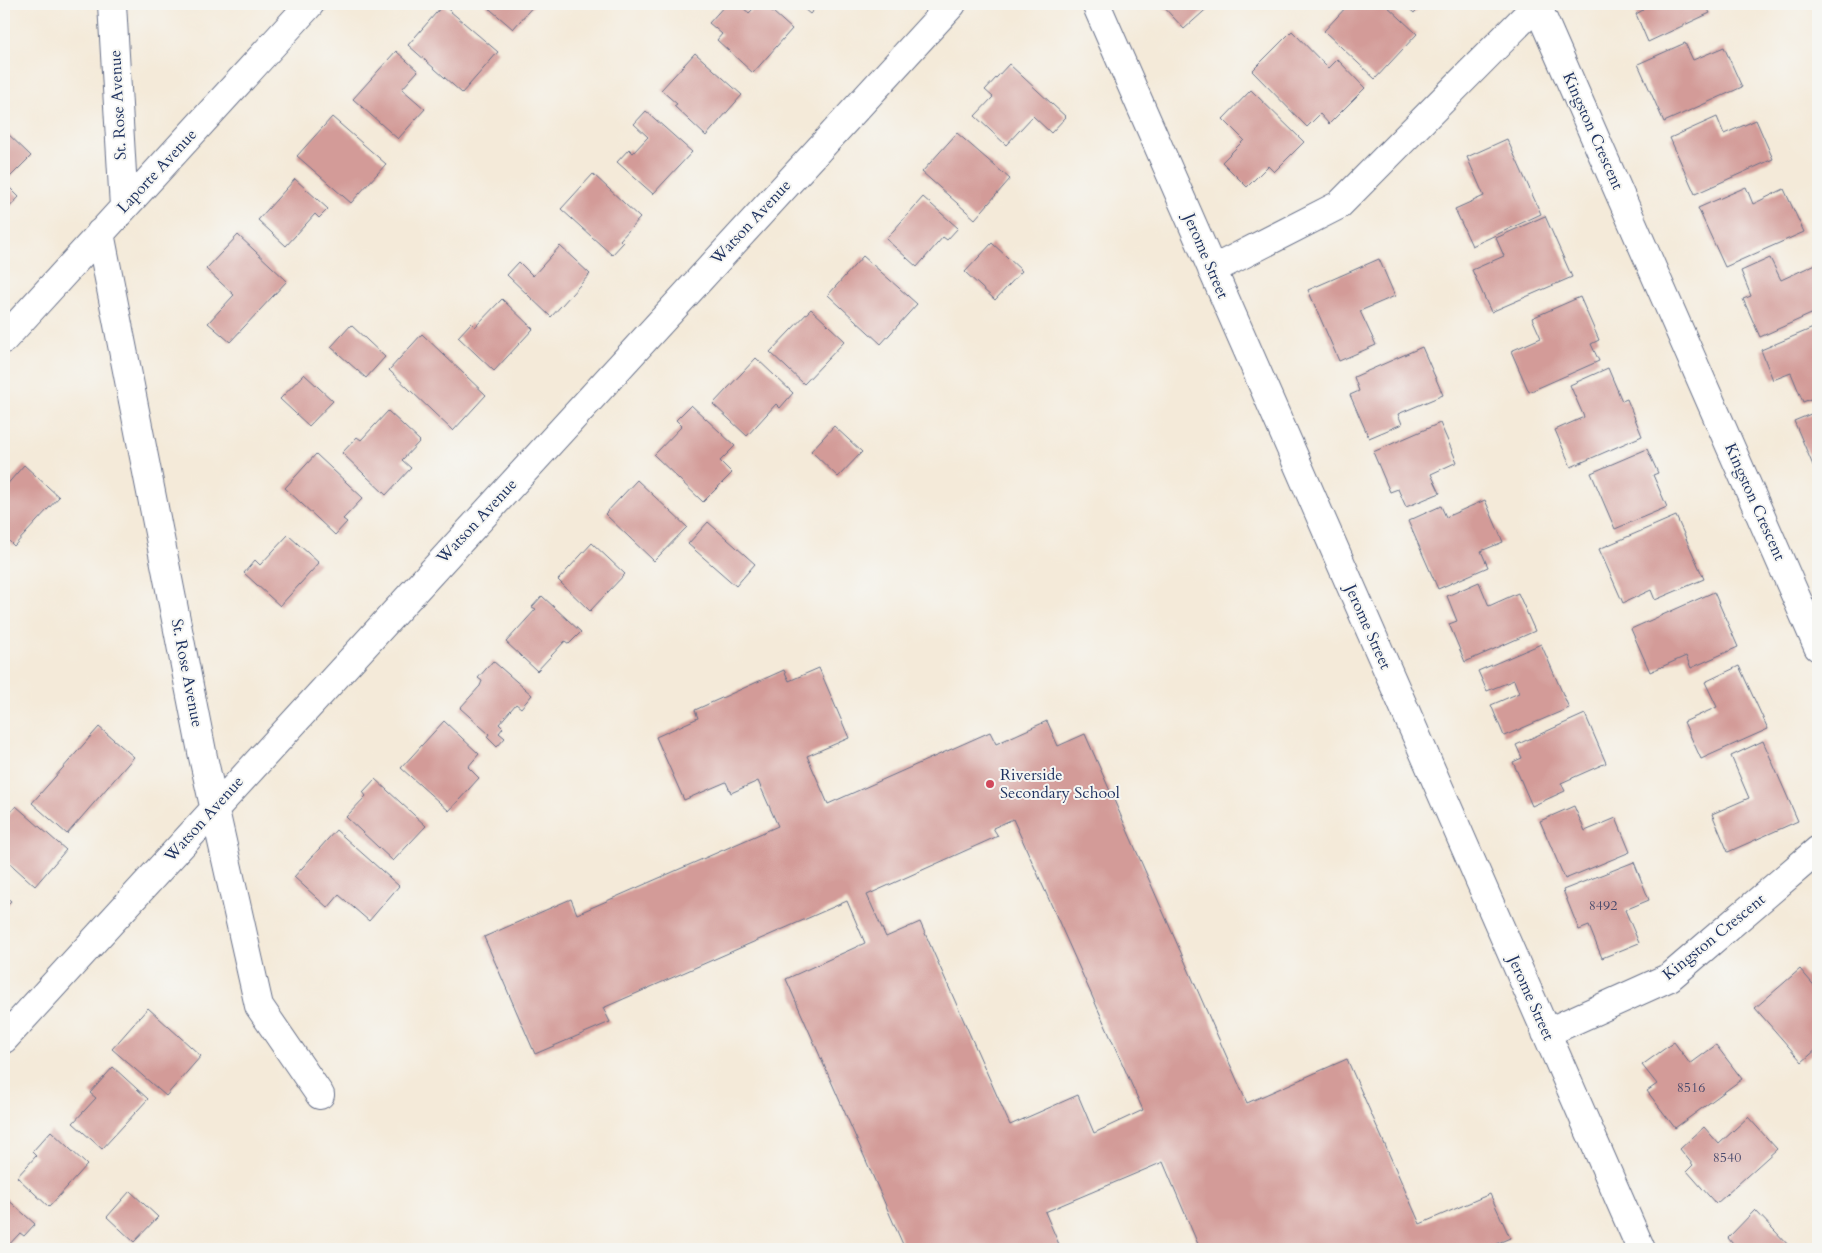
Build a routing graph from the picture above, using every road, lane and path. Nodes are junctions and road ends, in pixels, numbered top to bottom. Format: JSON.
{"nodes":[{"id":1,"x":112,"y":4,"type":"edge"},
{"id":2,"x":310,"y":4,"type":"edge"},
{"id":3,"x":952,"y":4,"type":"edge"},
{"id":4,"x":1096,"y":4,"type":"edge"},
{"id":5,"x":124,"y":207,"type":"junction"},
{"id":6,"x":100,"y":233,"type":"junction"},
{"id":7,"x":1212,"y":270,"type":"junction"},
{"id":8,"x":4,"y":339,"type":"edge"},
{"id":9,"x":1818,"y":647,"type":"edge"},
{"id":10,"x":214,"y":808,"type":"junction"},
{"id":11,"x":1818,"y":850,"type":"edge"},
{"id":12,"x":1546,"y":1033,"type":"junction"},
{"id":13,"x":4,"y":1038,"type":"edge"},
{"id":14,"x":320,"y":1095,"type":"dead end"},
{"id":15,"x":1641,"y":1249,"type":"edge"}],
"edges":[{"from":1,"to":5,"type":"street","name":"St. Rose Avenue"},
{"from":2,"to":5,"type":"street","name":"Laporte Avenue"},
{"from":3,"to":10,"type":"street","name":"Watson Avenue"},
{"from":4,"to":7,"type":"street","name":"Jerome Street"},
{"from":5,"to":6,"type":"street","name":"Laporte Avenue"},
{"from":6,"to":8,"type":"street","name":"Laporte Avenue"},
{"from":6,"to":10,"type":"street","name":"St. Rose Avenue"},
{"from":7,"to":9,"type":"street","name":"Kingston Crescent"},
{"from":7,"to":12,"type":"street","name":"Jerome Street"},
{"from":10,"to":13,"type":"street","name":"Watson Avenue"},
{"from":10,"to":14,"type":"street","name":"St. Rose Avenue"},
{"from":11,"to":12,"type":"street","name":"Kingston Crescent"},
{"from":12,"to":15,"type":"street","name":"Jerome Street"}]}
